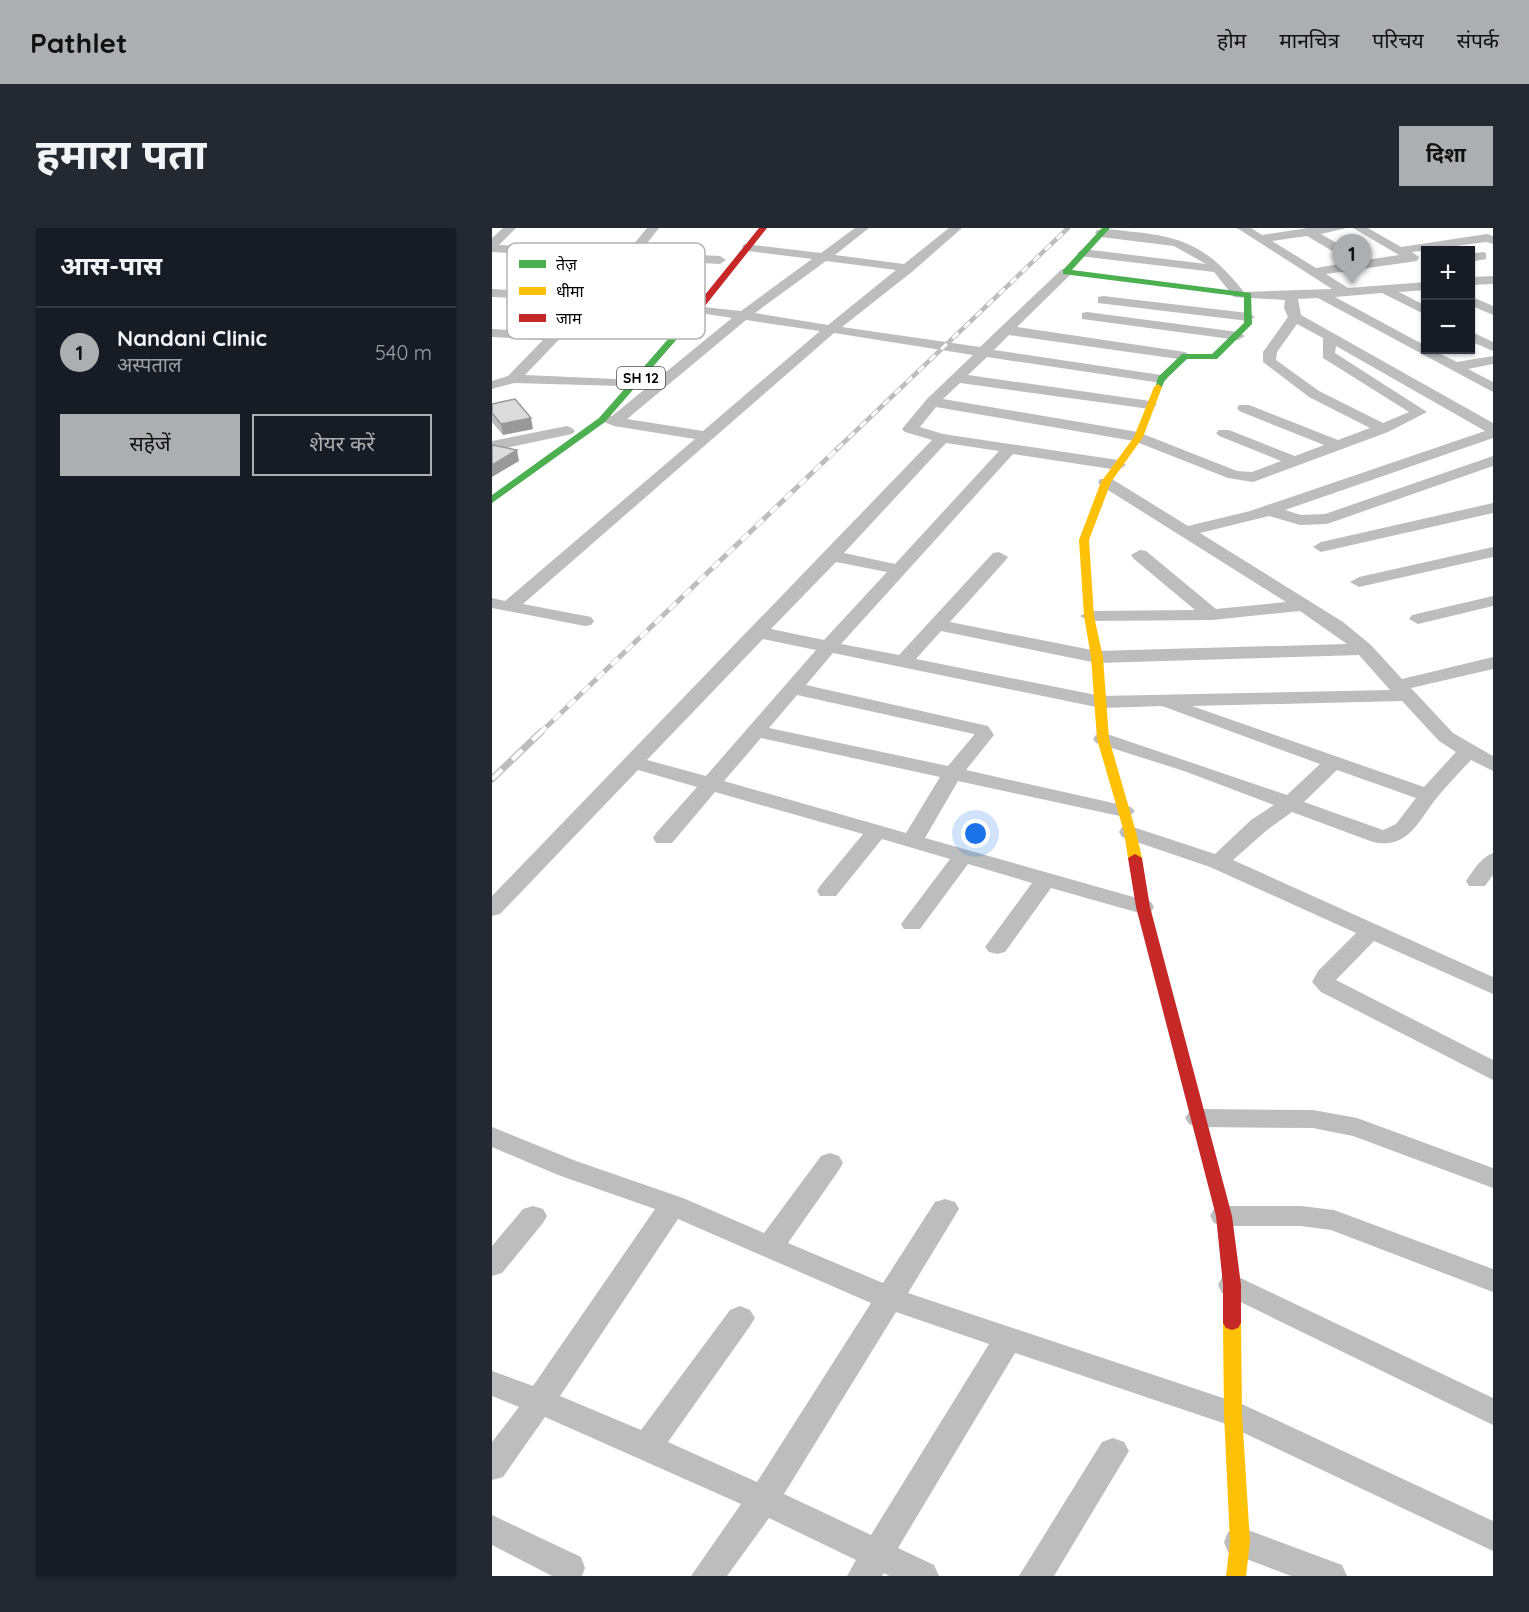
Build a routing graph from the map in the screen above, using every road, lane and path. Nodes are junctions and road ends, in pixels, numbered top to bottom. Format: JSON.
{"nodes":[{"id":1,"x":510,"y":228,"type":"edge"},
{"id":2,"x":653,"y":228,"type":"edge"},
{"id":3,"x":745,"y":228,"type":"edge"},
{"id":4,"x":763,"y":228,"type":"edge"},
{"id":5,"x":863,"y":228,"type":"edge"},
{"id":6,"x":956,"y":228,"type":"edge"},
{"id":7,"x":1243,"y":228,"type":"edge"},
{"id":8,"x":1341,"y":228,"type":"edge"},
{"id":9,"x":1359,"y":228,"type":"edge"},
{"id":10,"x":1103,"y":230,"type":"edge"},
{"id":11,"x":1308,"y":232,"type":"junction"},
{"id":12,"x":1259,"y":239,"type":"junction"},
{"id":13,"x":1493,"y":240,"type":"edge"},
{"id":14,"x":641,"y":243,"type":"edge"},
{"id":15,"x":493,"y":244,"type":"edge"},
{"id":16,"x":748,"y":247,"type":"junction"},
{"id":17,"x":1083,"y":253,"type":"junction"},
{"id":18,"x":1407,"y":254,"type":"junction"},
{"id":19,"x":823,"y":256,"type":"junction"},
{"id":20,"x":705,"y":259,"type":"edge"},
{"id":21,"x":720,"y":260,"type":"junction"},
{"id":22,"x":1421,"y":262,"type":"edge"},
{"id":23,"x":1363,"y":264,"type":"junction"},
{"id":24,"x":909,"y":268,"type":"junction"},
{"id":25,"x":1218,"y":269,"type":"junction"},
{"id":26,"x":1066,"y":272,"type":"junction"},
{"id":27,"x":1313,"y":272,"type":"junction"},
{"id":28,"x":705,"y":278,"type":"edge"},
{"id":29,"x":1125,"y":279,"type":"junction"},
{"id":30,"x":1493,"y":280,"type":"edge"},
{"id":31,"x":1475,"y":281,"type":"edge"},
{"id":32,"x":1421,"y":286,"type":"edge"},
{"id":33,"x":1384,"y":289,"type":"junction"},
{"id":34,"x":1346,"y":292,"type":"junction"},
{"id":35,"x":492,"y":293,"type":"edge"},
{"id":36,"x":507,"y":294,"type":"edge"},
{"id":37,"x":1320,"y":294,"type":"junction"},
{"id":38,"x":1247,"y":295,"type":"junction"},
{"id":39,"x":1288,"y":296,"type":"junction"},
{"id":40,"x":1103,"y":300,"type":"junction"},
{"id":41,"x":705,"y":301,"type":"edge"},
{"id":42,"x":705,"y":310,"type":"edge"},
{"id":43,"x":1188,"y":310,"type":"junction"},
{"id":44,"x":744,"y":315,"type":"junction"},
{"id":45,"x":1087,"y":316,"type":"junction"},
{"id":46,"x":1295,"y":316,"type":"junction"},
{"id":47,"x":1248,"y":317,"type":"junction"},
{"id":48,"x":1417,"y":317,"type":"edge"},
{"id":49,"x":1381,"y":326,"type":"junction"},
{"id":50,"x":1171,"y":327,"type":"junction"},
{"id":51,"x":832,"y":328,"type":"junction"},
{"id":52,"x":1005,"y":330,"type":"junction"},
{"id":53,"x":492,"y":333,"type":"edge"},
{"id":54,"x":507,"y":334,"type":"edge"},
{"id":55,"x":1238,"y":336,"type":"junction"},
{"id":56,"x":1330,"y":336,"type":"junction"},
{"id":57,"x":1065,"y":337,"type":"junction"},
{"id":58,"x":1475,"y":338,"type":"edge"},
{"id":59,"x":552,"y":339,"type":"edge"},
{"id":60,"x":675,"y":339,"type":"edge"},
{"id":61,"x":1493,"y":347,"type":"edge"},
{"id":62,"x":982,"y":352,"type":"junction"},
{"id":63,"x":1185,"y":356,"type":"junction"},
{"id":64,"x":1493,"y":360,"type":"edge"},
{"id":65,"x":1455,"y":367,"type":"junction"},
{"id":66,"x":492,"y":378,"type":"edge"},
{"id":67,"x":958,"y":378,"type":"junction"},
{"id":68,"x":513,"y":379,"type":"junction"},
{"id":69,"x":618,"y":379,"type":"joint"},
{"id":70,"x":1161,"y":379,"type":"junction"},
{"id":71,"x":492,"y":385,"type":"edge"},
{"id":72,"x":1493,"y":388,"type":"edge"},
{"id":73,"x":601,"y":398,"type":"dead end"},
{"id":74,"x":932,"y":402,"type":"junction"},
{"id":75,"x":1150,"y":405,"type":"junction"},
{"id":76,"x":1244,"y":408,"type":"dead end"},
{"id":77,"x":588,"y":412,"type":"dead end"},
{"id":78,"x":608,"y":421,"type":"junction"},
{"id":79,"x":1383,"y":429,"type":"junction"},
{"id":80,"x":567,"y":431,"type":"junction"},
{"id":81,"x":1493,"y":431,"type":"edge"},
{"id":82,"x":1224,"y":433,"type":"dead end"},
{"id":83,"x":705,"y":435,"type":"junction"},
{"id":84,"x":942,"y":438,"type":"junction"},
{"id":85,"x":1144,"y":439,"type":"junction"},
{"id":86,"x":493,"y":444,"type":"edge"},
{"id":87,"x":1337,"y":445,"type":"junction"},
{"id":88,"x":1010,"y":448,"type":"junction"},
{"id":89,"x":1293,"y":461,"type":"junction"},
{"id":90,"x":1493,"y":461,"type":"edge"},
{"id":91,"x":1118,"y":465,"type":"junction"},
{"id":92,"x":1106,"y":482,"type":"junction"},
{"id":93,"x":492,"y":484,"type":"edge"},
{"id":94,"x":492,"y":500,"type":"edge"},
{"id":95,"x":1491,"y":510,"type":"edge"},
{"id":96,"x":1255,"y":514,"type":"junction"},
{"id":97,"x":1184,"y":532,"type":"junction"},
{"id":98,"x":1321,"y":547,"type":"dead end"},
{"id":99,"x":1493,"y":552,"type":"edge"},
{"id":100,"x":1140,"y":555,"type":"dead end"},
{"id":101,"x":831,"y":556,"type":"junction"},
{"id":102,"x":999,"y":557,"type":"dead end"},
{"id":103,"x":900,"y":570,"type":"junction"},
{"id":104,"x":1359,"y":582,"type":"dead end"},
{"id":105,"x":1493,"y":601,"type":"edge"},
{"id":106,"x":500,"y":605,"type":"edge"},
{"id":107,"x":1303,"y":605,"type":"junction"},
{"id":108,"x":1212,"y":615,"type":"junction"},
{"id":109,"x":1089,"y":616,"type":"junction"},
{"id":110,"x":1418,"y":620,"type":"dead end"},
{"id":111,"x":585,"y":621,"type":"dead end"},
{"id":112,"x":939,"y":625,"type":"junction"},
{"id":113,"x":757,"y":632,"type":"junction"},
{"id":114,"x":828,"y":647,"type":"junction"},
{"id":115,"x":1364,"y":650,"type":"junction"},
{"id":116,"x":1097,"y":657,"type":"junction"},
{"id":117,"x":903,"y":662,"type":"junction"},
{"id":118,"x":1493,"y":663,"type":"edge"},
{"id":119,"x":794,"y":688,"type":"junction"},
{"id":120,"x":1402,"y":691,"type":"junction"},
{"id":121,"x":1162,"y":701,"type":"junction"},
{"id":122,"x":1101,"y":702,"type":"junction"},
{"id":123,"x":758,"y":731,"type":"junction"},
{"id":124,"x":1103,"y":739,"type":"junction"},
{"id":125,"x":1467,"y":752,"type":"junction"},
{"id":126,"x":633,"y":762,"type":"junction"},
{"id":127,"x":1334,"y":762,"type":"junction"},
{"id":128,"x":1493,"y":765,"type":"edge"},
{"id":129,"x":952,"y":774,"type":"junction"},
{"id":130,"x":712,"y":782,"type":"junction"},
{"id":131,"x":1428,"y":795,"type":"junction"},
{"id":132,"x":1291,"y":803,"type":"junction"},
{"id":133,"x":1127,"y":822,"type":"junction"},
{"id":134,"x":878,"y":830,"type":"junction"},
{"id":135,"x":664,"y":838,"type":"dead end"},
{"id":136,"x":913,"y":840,"type":"junction"},
{"id":137,"x":964,"y":855,"type":"junction"},
{"id":138,"x":1493,"y":860,"type":"edge"},
{"id":139,"x":1218,"y":862,"type":"junction"},
{"id":140,"x":1046,"y":879,"type":"junction"},
{"id":141,"x":1477,"y":881,"type":"dead end"},
{"id":142,"x":828,"y":891,"type":"dead end"},
{"id":143,"x":1143,"y":907,"type":"junction"},
{"id":144,"x":492,"y":909,"type":"edge"},
{"id":145,"x":912,"y":924,"type":"dead end"},
{"id":146,"x":1372,"y":930,"type":"junction"},
{"id":147,"x":998,"y":947,"type":"dead end"},
{"id":148,"x":1493,"y":986,"type":"edge"},
{"id":149,"x":1493,"y":1071,"type":"edge"},
{"id":150,"x":1198,"y":1118,"type":"junction"},
{"id":151,"x":492,"y":1136,"type":"edge"},
{"id":152,"x":830,"y":1163,"type":"dead end"},
{"id":153,"x":1493,"y":1178,"type":"edge"},
{"id":154,"x":673,"y":1205,"type":"junction"},
{"id":155,"x":945,"y":1209,"type":"dead end"},
{"id":156,"x":533,"y":1216,"type":"dead end"},
{"id":157,"x":1224,"y":1216,"type":"junction"},
{"id":158,"x":770,"y":1246,"type":"junction"},
{"id":159,"x":492,"y":1265,"type":"edge"},
{"id":160,"x":1493,"y":1281,"type":"edge"},
{"id":161,"x":1232,"y":1285,"type":"junction"},
{"id":162,"x":891,"y":1299,"type":"junction"},
{"id":163,"x":740,"y":1318,"type":"dead end"},
{"id":164,"x":1008,"y":1339,"type":"junction"},
{"id":165,"x":492,"y":1383,"type":"edge"},
{"id":166,"x":540,"y":1401,"type":"junction"},
{"id":167,"x":1493,"y":1412,"type":"edge"},
{"id":168,"x":1233,"y":1414,"type":"junction"},
{"id":169,"x":646,"y":1448,"type":"junction"},
{"id":170,"x":1113,"y":1451,"type":"dead end"},
{"id":171,"x":492,"y":1467,"type":"edge"},
{"id":172,"x":764,"y":1499,"type":"junction"},
{"id":173,"x":492,"y":1529,"type":"edge"},
{"id":174,"x":1493,"y":1537,"type":"edge"},
{"id":175,"x":1240,"y":1542,"type":"junction"},
{"id":176,"x":870,"y":1565,"type":"edge"},
{"id":177,"x":569,"y":1568,"type":"dead end"},
{"id":178,"x":708,"y":1576,"type":"edge"},
{"id":179,"x":922,"y":1576,"type":"edge"},
{"id":180,"x":1036,"y":1576,"type":"edge"},
{"id":181,"x":1236,"y":1576,"type":"edge"},
{"id":182,"x":1330,"y":1576,"type":"edge"}],
"edges":[{"from":1,"to":15,"type":"street"},
{"from":2,"to":14,"type":"street"},
{"from":3,"to":21,"type":"street"},
{"from":4,"to":16,"type":"street","number":"SH 12"},
{"from":5,"to":19,"type":"street"},
{"from":6,"to":24,"type":"street"},
{"from":7,"to":12,"type":"street"},
{"from":8,"to":11,"type":"street"},
{"from":9,"to":18,"type":"street"},
{"from":10,"to":17,"type":"street"},
{"from":10,"to":25,"type":"street"},
{"from":11,"to":12,"type":"street"},
{"from":11,"to":23,"type":"street"},
{"from":12,"to":27,"type":"street"},
{"from":13,"to":18,"type":"street"},
{"from":16,"to":19,"type":"street"},
{"from":16,"to":41,"type":"street","number":"SH 12"},
{"from":17,"to":25,"type":"street"},
{"from":17,"to":26,"type":"street"},
{"from":18,"to":22,"type":"street"},
{"from":18,"to":23,"type":"street"},
{"from":19,"to":24,"type":"street"},
{"from":19,"to":44,"type":"street"},
{"from":20,"to":21,"type":"street"},
{"from":21,"to":28,"type":"street"},
{"from":23,"to":27,"type":"street"},
{"from":24,"to":51,"type":"street"},
{"from":25,"to":38,"type":"street"},
{"from":26,"to":29,"type":"street"},
{"from":26,"to":52,"type":"street"},
{"from":27,"to":34,"type":"street"},
{"from":29,"to":38,"type":"street"},
{"from":29,"to":40,"type":"street"},
{"from":30,"to":31,"type":"street"},
{"from":32,"to":33,"type":"street"},
{"from":33,"to":34,"type":"street"},
{"from":33,"to":48,"type":"street"},
{"from":34,"to":37,"type":"street"},
{"from":35,"to":36,"type":"street"},
{"from":37,"to":39,"type":"street"},
{"from":37,"to":49,"type":"street"},
{"from":38,"to":39,"type":"street"},
{"from":38,"to":47,"type":"street"},
{"from":39,"to":46,"type":"street"},
{"from":40,"to":43,"type":"street"},
{"from":40,"to":45,"type":"street"},
{"from":42,"to":44,"type":"street"},
{"from":43,"to":47,"type":"street"},
{"from":43,"to":50,"type":"street"},
{"from":44,"to":51,"type":"street"},
{"from":44,"to":78,"type":"street"},
{"from":45,"to":50,"type":"street"},
{"from":45,"to":57,"type":"street"},
{"from":46,"to":56,"type":"street"},
{"from":46,"to":79,"type":"street"},
{"from":47,"to":55,"type":"street"},
{"from":48,"to":49,"type":"street"},
{"from":49,"to":65,"type":"street"},
{"from":50,"to":55,"type":"street"},
{"from":51,"to":62,"type":"street"},
{"from":51,"to":83,"type":"street"},
{"from":52,"to":57,"type":"street"},
{"from":52,"to":62,"type":"street"},
{"from":53,"to":54,"type":"street"},
{"from":55,"to":63,"type":"street"},
{"from":56,"to":79,"type":"street"},
{"from":56,"to":81,"type":"street"},
{"from":57,"to":63,"type":"street"},
{"from":58,"to":61,"type":"street"},
{"from":59,"to":68,"type":"street"},
{"from":60,"to":78,"type":"street","number":"SH 12"},
{"from":62,"to":67,"type":"street"},
{"from":62,"to":70,"type":"street"},
{"from":63,"to":70,"type":"street"},
{"from":64,"to":65,"type":"street"},
{"from":65,"to":72,"type":"street"},
{"from":66,"to":68,"type":"street"},
{"from":67,"to":74,"type":"street"},
{"from":67,"to":75,"type":"street"},
{"from":68,"to":69,"type":"street"},
{"from":68,"to":71,"type":"street"},
{"from":69,"to":73,"type":"street","number":"SH 12"},
{"from":70,"to":75,"type":"street"},
{"from":74,"to":84,"type":"street"},
{"from":74,"to":85,"type":"street"},
{"from":75,"to":85,"type":"street"},
{"from":76,"to":87,"type":"street"},
{"from":77,"to":80,"type":"street"},
{"from":78,"to":83,"type":"street"},
{"from":78,"to":94,"type":"street","number":"SH 12"},
{"from":79,"to":87,"type":"street"},
{"from":80,"to":86,"type":"street"},
{"from":80,"to":93,"type":"street"},
{"from":81,"to":96,"type":"street"},
{"from":82,"to":89,"type":"street"},
{"from":83,"to":106,"type":"street"},
{"from":84,"to":88,"type":"street"},
{"from":84,"to":101,"type":"street"},
{"from":85,"to":89,"type":"street"},
{"from":85,"to":91,"type":"street"},
{"from":87,"to":89,"type":"street"},
{"from":88,"to":91,"type":"street"},
{"from":88,"to":103,"type":"street"},
{"from":90,"to":96,"type":"street"},
{"from":91,"to":92,"type":"street"},
{"from":92,"to":97,"type":"street"},
{"from":92,"to":109,"type":"street"},
{"from":95,"to":98,"type":"street"},
{"from":96,"to":97,"type":"street"},
{"from":97,"to":107,"type":"street"},
{"from":99,"to":104,"type":"street"},
{"from":100,"to":108,"type":"street"},
{"from":101,"to":103,"type":"street"},
{"from":101,"to":113,"type":"street"},
{"from":102,"to":112,"type":"street"},
{"from":103,"to":114,"type":"street"},
{"from":105,"to":110,"type":"street"},
{"from":106,"to":111,"type":"street"},
{"from":107,"to":108,"type":"street"},
{"from":107,"to":115,"type":"street"},
{"from":108,"to":109,"type":"street"},
{"from":109,"to":116,"type":"street"},
{"from":112,"to":116,"type":"street"},
{"from":112,"to":117,"type":"street"},
{"from":113,"to":114,"type":"street"},
{"from":113,"to":126,"type":"street"},
{"from":114,"to":117,"type":"street"},
{"from":114,"to":119,"type":"street"},
{"from":115,"to":116,"type":"street"},
{"from":115,"to":120,"type":"street"},
{"from":116,"to":122,"type":"street"},
{"from":117,"to":122,"type":"street"},
{"from":118,"to":120,"type":"street"},
{"from":119,"to":123,"type":"street"},
{"from":119,"to":129,"type":"street"},
{"from":120,"to":121,"type":"street"},
{"from":120,"to":125,"type":"street"},
{"from":121,"to":122,"type":"street"},
{"from":121,"to":127,"type":"street"},
{"from":122,"to":124,"type":"street"},
{"from":123,"to":129,"type":"street"},
{"from":123,"to":130,"type":"street"},
{"from":124,"to":132,"type":"street"},
{"from":124,"to":133,"type":"street"},
{"from":125,"to":128,"type":"street"},
{"from":125,"to":131,"type":"street"},
{"from":126,"to":130,"type":"street"},
{"from":126,"to":144,"type":"street"},
{"from":127,"to":131,"type":"street"},
{"from":127,"to":132,"type":"street"},
{"from":129,"to":133,"type":"street"},
{"from":129,"to":136,"type":"street"},
{"from":130,"to":134,"type":"street"},
{"from":130,"to":135,"type":"street"},
{"from":131,"to":132,"type":"street"},
{"from":132,"to":139,"type":"street"},
{"from":133,"to":139,"type":"street"},
{"from":133,"to":143,"type":"street"},
{"from":134,"to":136,"type":"street"},
{"from":134,"to":142,"type":"street"},
{"from":136,"to":137,"type":"street"},
{"from":137,"to":140,"type":"street"},
{"from":137,"to":145,"type":"street"},
{"from":138,"to":141,"type":"street"},
{"from":139,"to":146,"type":"street"},
{"from":140,"to":143,"type":"street"},
{"from":140,"to":147,"type":"street"},
{"from":143,"to":150,"type":"street"},
{"from":146,"to":148,"type":"street"},
{"from":146,"to":149,"type":"street"},
{"from":150,"to":153,"type":"street"},
{"from":150,"to":157,"type":"street"},
{"from":151,"to":154,"type":"street"},
{"from":152,"to":158,"type":"street"},
{"from":154,"to":158,"type":"street"},
{"from":154,"to":166,"type":"street"},
{"from":155,"to":162,"type":"street"},
{"from":156,"to":159,"type":"street"},
{"from":157,"to":160,"type":"street"},
{"from":157,"to":161,"type":"street"},
{"from":158,"to":162,"type":"street"},
{"from":161,"to":167,"type":"street"},
{"from":161,"to":168,"type":"street"},
{"from":162,"to":164,"type":"street"},
{"from":162,"to":172,"type":"street"},
{"from":163,"to":169,"type":"street"},
{"from":164,"to":168,"type":"street"},
{"from":164,"to":176,"type":"street"},
{"from":165,"to":166,"type":"street"},
{"from":166,"to":169,"type":"street"},
{"from":166,"to":171,"type":"street"},
{"from":168,"to":174,"type":"street"},
{"from":168,"to":175,"type":"street"},
{"from":169,"to":172,"type":"street"},
{"from":170,"to":180,"type":"street"},
{"from":172,"to":176,"type":"street"},
{"from":172,"to":178,"type":"street"},
{"from":173,"to":177,"type":"street"},
{"from":175,"to":181,"type":"street"},
{"from":175,"to":182,"type":"street"},
{"from":176,"to":179,"type":"street"}]}
